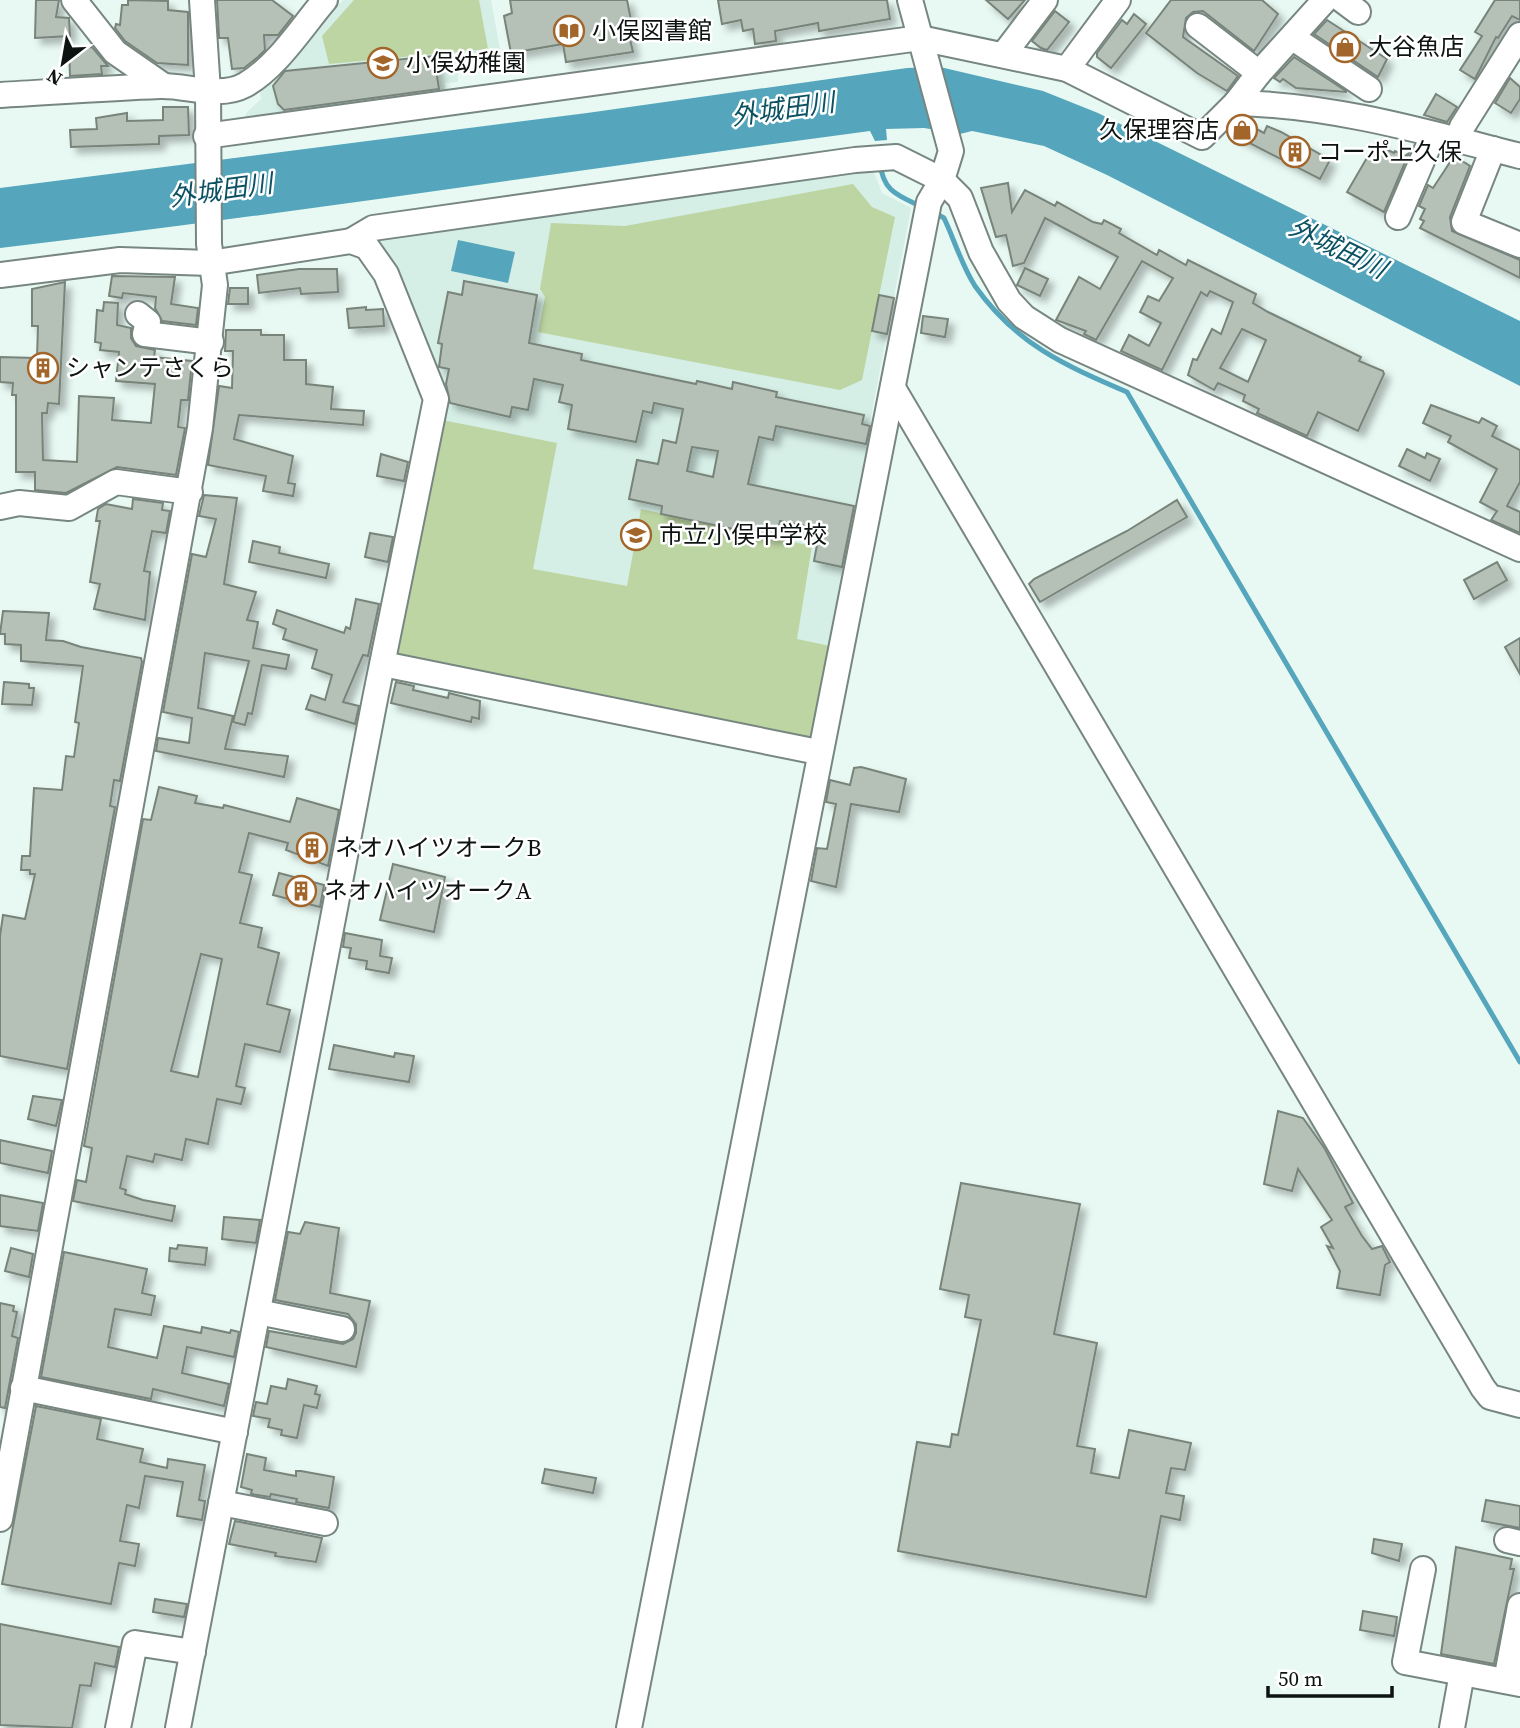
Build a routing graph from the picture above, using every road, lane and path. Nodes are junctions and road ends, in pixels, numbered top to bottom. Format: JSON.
{"nodes":[{"id":1,"x":74,"y":0,"type":"edge"},
{"id":2,"x":202,"y":0,"type":"edge"},
{"id":3,"x":325,"y":0,"type":"edge"},
{"id":4,"x":1045,"y":0,"type":"edge"},
{"id":5,"x":1118,"y":0,"type":"edge"},
{"id":6,"x":1325,"y":0,"type":"edge"},
{"id":7,"x":917,"y":5,"type":"edge"},
{"id":8,"x":1198,"y":26,"type":"dead end"},
{"id":9,"x":1520,"y":35,"type":"edge"},
{"id":10,"x":1293,"y":38,"type":"junction"},
{"id":11,"x":922,"y":44,"type":"junction"},
{"id":12,"x":1004,"y":54,"type":"junction"},
{"id":13,"x":1067,"y":69,"type":"junction"},
{"id":14,"x":1259,"y":73,"type":"junction"},
{"id":15,"x":163,"y":86,"type":"junction"},
{"id":16,"x":1369,"y":89,"type":"dead end"},
{"id":17,"x":208,"y":91,"type":"junction"},
{"id":18,"x":0,"y":95,"type":"edge"},
{"id":19,"x":1236,"y":103,"type":"junction"},
{"id":20,"x":1433,"y":135,"type":"junction"},
{"id":21,"x":206,"y":140,"type":"junction"},
{"id":22,"x":1458,"y":141,"type":"junction"},
{"id":23,"x":1493,"y":149,"type":"junction"},
{"id":24,"x":1520,"y":156,"type":"edge"},
{"id":25,"x":943,"y":180,"type":"junction"},
{"id":26,"x":1398,"y":217,"type":"dead end"},
{"id":27,"x":351,"y":241,"type":"junction"},
{"id":28,"x":1520,"y":245,"type":"edge"},
{"id":29,"x":218,"y":256,"type":"junction"},
{"id":30,"x":0,"y":275,"type":"edge"},
{"id":31,"x":138,"y":314,"type":"dead end"},
{"id":32,"x":211,"y":342,"type":"junction"},
{"id":33,"x":893,"y":388,"type":"junction"},
{"id":34,"x":190,"y":492,"type":"junction"},
{"id":35,"x":0,"y":507,"type":"edge"},
{"id":36,"x":1520,"y":549,"type":"edge"},
{"id":37,"x":383,"y":664,"type":"junction"},
{"id":38,"x":818,"y":752,"type":"junction"},
{"id":39,"x":258,"y":1312,"type":"junction"},
{"id":40,"x":342,"y":1329,"type":"dead end"},
{"id":41,"x":23,"y":1388,"type":"junction"},
{"id":42,"x":1520,"y":1405,"type":"edge"},
{"id":43,"x":235,"y":1432,"type":"junction"},
{"id":44,"x":221,"y":1503,"type":"junction"},
{"id":45,"x":0,"y":1519,"type":"edge"},
{"id":46,"x":325,"y":1523,"type":"dead end"},
{"id":47,"x":1423,"y":1569,"type":"dead end"},
{"id":48,"x":1520,"y":1606,"type":"edge"},
{"id":49,"x":193,"y":1652,"type":"junction"},
{"id":50,"x":1462,"y":1673,"type":"junction"},
{"id":51,"x":1513,"y":1683,"type":"edge"},
{"id":52,"x":118,"y":1728,"type":"edge"},
{"id":53,"x":178,"y":1728,"type":"edge"},
{"id":54,"x":629,"y":1728,"type":"edge"},
{"id":55,"x":1452,"y":1728,"type":"edge"}],
"edges":[{"from":1,"to":15,"type":"street"},
{"from":2,"to":17,"type":"street"},
{"from":3,"to":17,"type":"street"},
{"from":4,"to":12,"type":"street"},
{"from":5,"to":13,"type":"street"},
{"from":6,"to":10,"type":"street"},
{"from":7,"to":11,"type":"street"},
{"from":8,"to":14,"type":"street"},
{"from":9,"to":22,"type":"street"},
{"from":10,"to":14,"type":"street"},
{"from":10,"to":16,"type":"street"},
{"from":11,"to":12,"type":"street"},
{"from":11,"to":21,"type":"street"},
{"from":11,"to":25,"type":"street"},
{"from":12,"to":13,"type":"street"},
{"from":13,"to":19,"type":"street"},
{"from":14,"to":19,"type":"street"},
{"from":15,"to":17,"type":"street"},
{"from":15,"to":18,"type":"street"},
{"from":17,"to":21,"type":"street"},
{"from":19,"to":20,"type":"street"},
{"from":20,"to":22,"type":"street"},
{"from":20,"to":26,"type":"street"},
{"from":21,"to":29,"type":"street"},
{"from":22,"to":23,"type":"street"},
{"from":23,"to":24,"type":"street"},
{"from":23,"to":28,"type":"street"},
{"from":25,"to":27,"type":"street"},
{"from":25,"to":33,"type":"street"},
{"from":25,"to":36,"type":"street"},
{"from":27,"to":29,"type":"street"},
{"from":27,"to":37,"type":"street"},
{"from":29,"to":30,"type":"street"},
{"from":29,"to":32,"type":"street"},
{"from":31,"to":32,"type":"street"},
{"from":32,"to":34,"type":"street"},
{"from":33,"to":38,"type":"street"},
{"from":33,"to":42,"type":"street"},
{"from":34,"to":35,"type":"street"},
{"from":34,"to":41,"type":"street"},
{"from":37,"to":38,"type":"street"},
{"from":37,"to":39,"type":"street"},
{"from":38,"to":54,"type":"street"},
{"from":39,"to":40,"type":"street"},
{"from":39,"to":43,"type":"street"},
{"from":41,"to":43,"type":"street"},
{"from":41,"to":45,"type":"street"},
{"from":43,"to":44,"type":"street"},
{"from":44,"to":46,"type":"street"},
{"from":44,"to":49,"type":"street"},
{"from":47,"to":50,"type":"street"},
{"from":48,"to":51,"type":"street"},
{"from":49,"to":52,"type":"street"},
{"from":49,"to":53,"type":"street"},
{"from":50,"to":51,"type":"street"},
{"from":50,"to":55,"type":"street"}]}
